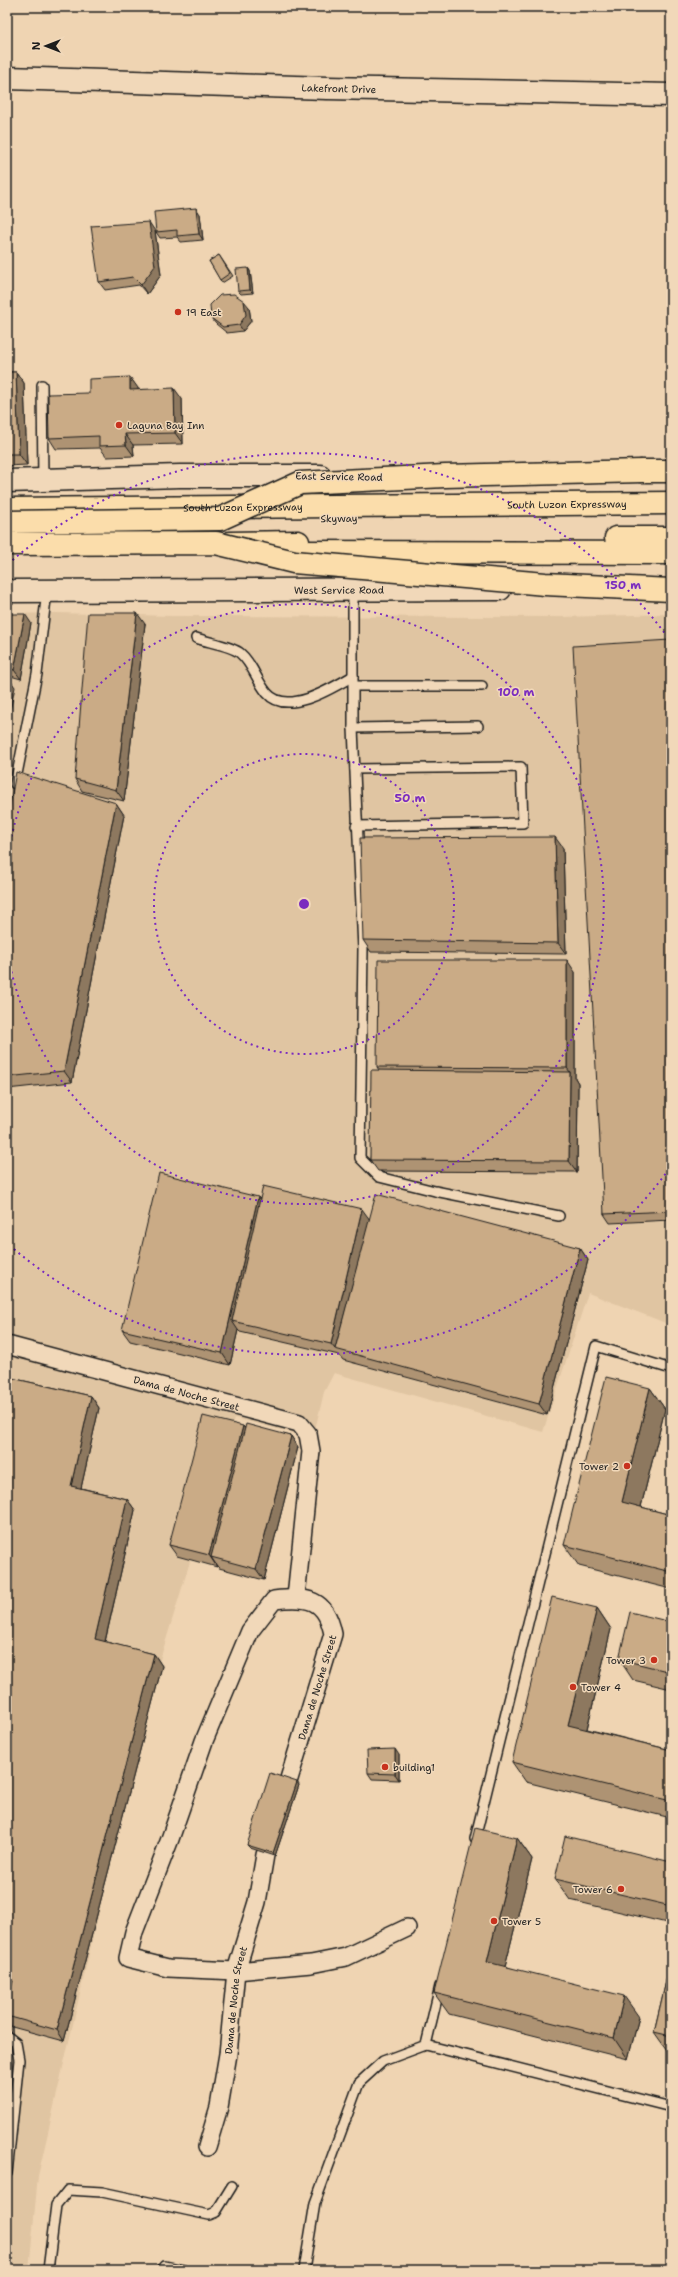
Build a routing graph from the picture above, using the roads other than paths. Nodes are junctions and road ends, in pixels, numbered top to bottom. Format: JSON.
{"nodes":[{"id":1,"x":7,"y":78,"type":"edge"},
{"id":2,"x":671,"y":95,"type":"edge"},
{"id":3,"x":42,"y":386,"type":"dead end"},
{"id":4,"x":671,"y":471,"type":"edge"},
{"id":5,"x":43,"y":480,"type":"junction"},
{"id":6,"x":671,"y":480,"type":"edge"},
{"id":7,"x":7,"y":481,"type":"edge"},
{"id":8,"x":671,"y":503,"type":"edge"},
{"id":9,"x":7,"y":509,"type":"edge"},
{"id":10,"x":107,"y":509,"type":"junction"},
{"id":11,"x":671,"y":514,"type":"edge"},
{"id":12,"x":220,"y":519,"type":"junction"},
{"id":13,"x":7,"y":522,"type":"edge"},
{"id":14,"x":671,"y":538,"type":"edge"},
{"id":15,"x":216,"y":543,"type":"junction"},
{"id":16,"x":7,"y":544,"type":"edge"},
{"id":17,"x":108,"y":553,"type":"junction"},
{"id":18,"x":671,"y":553,"type":"edge"},
{"id":19,"x":7,"y":554,"type":"edge"},
{"id":20,"x":353,"y":589,"type":"junction"},
{"id":21,"x":670,"y":590,"type":"edge"},
{"id":22,"x":7,"y":591,"type":"edge"},
{"id":23,"x":47,"y":591,"type":"junction"},
{"id":24,"x":196,"y":638,"type":"dead end"},
{"id":25,"x":353,"y":676,"type":"junction"},
{"id":26,"x":354,"y":686,"type":"junction"},
{"id":27,"x":482,"y":686,"type":"dead end"},
{"id":28,"x":478,"y":726,"type":"dead end"},
{"id":29,"x":353,"y":728,"type":"junction"},
{"id":30,"x":355,"y":769,"type":"junction"},
{"id":31,"x":13,"y":791,"type":"edge"},
{"id":32,"x":356,"y":826,"type":"junction"},
{"id":33,"x":559,"y":1216,"type":"dead end"},
{"id":34,"x":7,"y":1345,"type":"edge"},
{"id":35,"x":671,"y":1368,"type":"edge"},
{"id":36,"x":296,"y":1597,"type":"junction"},
{"id":37,"x":474,"y":1845,"type":"edge"},
{"id":38,"x":407,"y":1928,"type":"dead end"},
{"id":39,"x":236,"y":1971,"type":"junction"},
{"id":40,"x":442,"y":1976,"type":"edge"},
{"id":41,"x":7,"y":2036,"type":"edge"},
{"id":42,"x":426,"y":2045,"type":"junction"},
{"id":43,"x":671,"y":2107,"type":"edge"},
{"id":44,"x":207,"y":2147,"type":"dead end"},
{"id":45,"x":7,"y":2172,"type":"edge"},
{"id":46,"x":232,"y":2186,"type":"dead end"},
{"id":47,"x":48,"y":2270,"type":"edge"},
{"id":48,"x":162,"y":2270,"type":"edge"},
{"id":49,"x":184,"y":2270,"type":"edge"},
{"id":50,"x":304,"y":2270,"type":"edge"}],
"edges":[{"from":1,"to":2,"type":"main road","name":"Lakefront Drive"},
{"from":3,"to":5,"type":"lane"},
{"from":4,"to":12,"type":"highway","bridge":true},
{"from":5,"to":6,"type":"main road","name":"East Service Road"},
{"from":5,"to":7,"type":"main road","name":"East Service Road"},
{"from":8,"to":10,"type":"highway","name":"South Luzon Expressway"},
{"from":9,"to":10,"type":"highway","name":"South Luzon Expressway"},
{"from":10,"to":17,"type":"lane"},
{"from":11,"to":12,"type":"highway","name":"Skyway"},
{"from":12,"to":13,"type":"highway","name":"Skyway","bridge":true},
{"from":14,"to":15,"type":"highway","bridge":true},
{"from":15,"to":16,"type":"highway","bridge":true},
{"from":15,"to":21,"type":"highway","bridge":true},
{"from":17,"to":18,"type":"highway"},
{"from":17,"to":19,"type":"highway"},
{"from":20,"to":21,"type":"main road","name":"West Service Road"},
{"from":20,"to":23,"type":"main road","name":"West Service Road"},
{"from":20,"to":25,"type":"lane"},
{"from":22,"to":23,"type":"main road","name":"West Service Road"},
{"from":23,"to":31,"type":"lane"},
{"from":24,"to":25,"type":"lane"},
{"from":25,"to":26,"type":"lane"},
{"from":26,"to":27,"type":"lane"},
{"from":26,"to":29,"type":"lane"},
{"from":28,"to":29,"type":"lane"},
{"from":29,"to":30,"type":"lane"},
{"from":30,"to":32,"type":"lane"},
{"from":30,"to":32,"type":"lane"},
{"from":32,"to":33,"type":"lane"},
{"from":34,"to":36,"type":"street","name":"Dama de Noche Street"},
{"from":35,"to":37,"type":"lane"},
{"from":36,"to":39,"type":"street","name":"Dama de Noche Street"},
{"from":36,"to":39,"type":"street"},
{"from":38,"to":39,"type":"street"},
{"from":39,"to":44,"type":"street","name":"Dama de Noche Street"},
{"from":40,"to":42,"type":"lane"},
{"from":41,"to":45,"type":"lane"},
{"from":42,"to":43,"type":"lane"},
{"from":42,"to":50,"type":"lane"},
{"from":46,"to":47,"type":"lane"},
{"from":48,"to":49,"type":"lane"}]}
